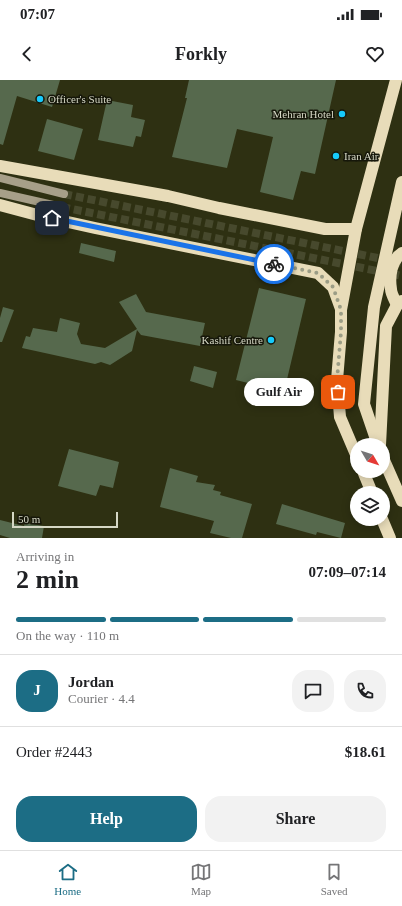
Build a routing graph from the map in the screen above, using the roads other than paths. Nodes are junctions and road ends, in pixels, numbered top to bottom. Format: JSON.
{"nodes":[{"id":1,"x":396,"y":80,"type":"edge"},
{"id":2,"x":0,"y":166,"type":"edge"},
{"id":3,"x":0,"y":178,"type":"edge"},
{"id":4,"x":402,"y":182,"type":"edge"},
{"id":5,"x":0,"y":193,"type":"edge"},
{"id":6,"x":64,"y":194,"type":"tunnel mouth"},
{"id":7,"x":0,"y":205,"type":"edge"},
{"id":8,"x":62,"y":207,"type":"tunnel mouth"},
{"id":9,"x":356,"y":229,"type":"junction"},
{"id":10,"x":402,"y":253,"type":"edge"},
{"id":11,"x":399,"y":303,"type":"edge"},
{"id":12,"x":341,"y":310,"type":"junction"},
{"id":13,"x":376,"y":438,"type":"edge"},
{"id":14,"x":379,"y":438,"type":"edge"},
{"id":15,"x":350,"y":441,"type":"edge"},
{"id":16,"x":390,"y":474,"type":"edge"},
{"id":17,"x":402,"y":501,"type":"edge"},
{"id":18,"x":385,"y":526,"type":"edge"},
{"id":19,"x":390,"y":538,"type":"edge"}],
"edges":[{"from":1,"to":9,"type":"highway"},
{"from":2,"to":9,"type":"highway"},
{"from":3,"to":6,"type":"main road"},
{"from":4,"to":13,"type":"highway"},
{"from":5,"to":8,"type":"main road"},
{"from":7,"to":12,"type":"highway"},
{"from":9,"to":12,"type":"highway"},
{"from":10,"to":11,"type":"highway"},
{"from":11,"to":14,"type":"highway"},
{"from":12,"to":15,"type":"highway"},
{"from":16,"to":17,"type":"highway"},
{"from":18,"to":19,"type":"highway"}]}
